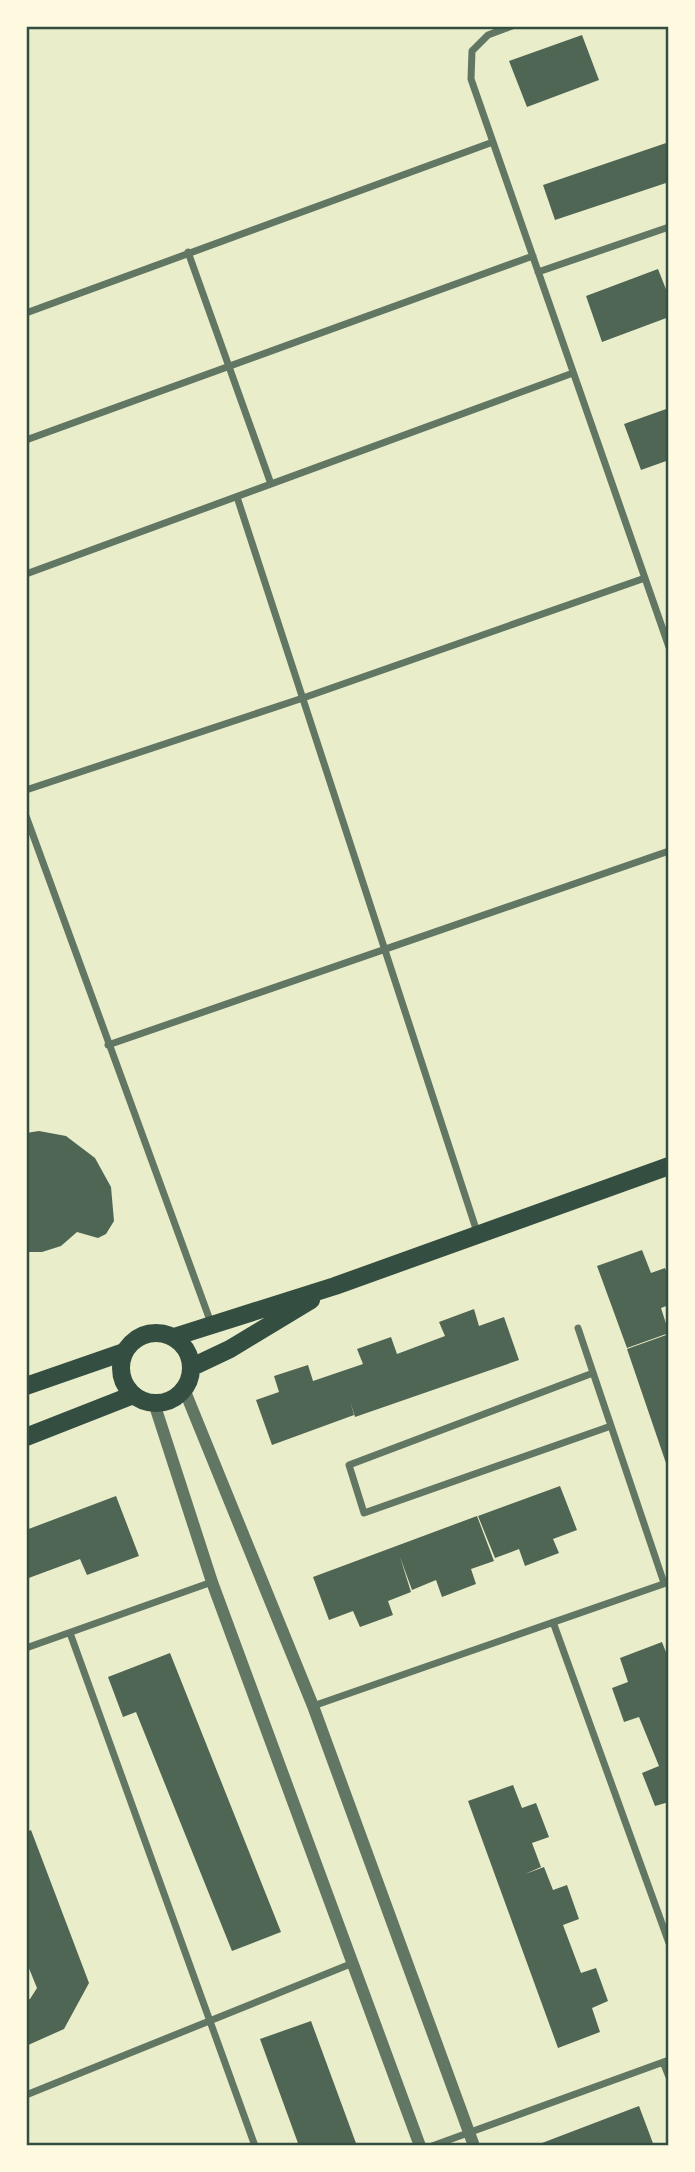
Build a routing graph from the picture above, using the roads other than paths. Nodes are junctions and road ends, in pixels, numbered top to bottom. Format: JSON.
{"nodes":[{"id":1,"x":512,"y":26,"type":"edge"},
{"id":2,"x":493,"y":142,"type":"junction"},
{"id":3,"x":669,"y":228,"type":"edge"},
{"id":4,"x":188,"y":253,"type":"junction"},
{"id":5,"x":533,"y":256,"type":"junction"},
{"id":6,"x":538,"y":272,"type":"junction"},
{"id":7,"x":26,"y":313,"type":"edge"},
{"id":8,"x":228,"y":367,"type":"junction"},
{"id":9,"x":573,"y":373,"type":"junction"},
{"id":10,"x":26,"y":440,"type":"edge"},
{"id":11,"x":271,"y":484,"type":"junction"},
{"id":12,"x":237,"y":497,"type":"junction"},
{"id":13,"x":26,"y":574,"type":"edge"},
{"id":14,"x":645,"y":578,"type":"junction"},
{"id":15,"x":669,"y":647,"type":"edge"},
{"id":16,"x":303,"y":698,"type":"junction"},
{"id":17,"x":26,"y":790,"type":"edge"},
{"id":18,"x":26,"y":816,"type":"edge"},
{"id":19,"x":669,"y":851,"type":"edge"},
{"id":20,"x":384,"y":949,"type":"junction"},
{"id":21,"x":108,"y":1045,"type":"junction"},
{"id":22,"x":669,"y":1166,"type":"edge"},
{"id":23,"x":478,"y":1235,"type":"junction"},
{"id":24,"x":335,"y":1286,"type":"junction"},
{"id":25,"x":211,"y":1324,"type":"junction"},
{"id":26,"x":578,"y":1328,"type":"dead end"},
{"id":27,"x":174,"y":1337,"type":"junction"},
{"id":28,"x":124,"y":1352,"type":"junction"},
{"id":29,"x":192,"y":1367,"type":"junction"},
{"id":30,"x":593,"y":1373,"type":"junction"},
{"id":31,"x":26,"y":1386,"type":"edge"},
{"id":32,"x":184,"y":1389,"type":"junction"},
{"id":33,"x":133,"y":1395,"type":"junction"},
{"id":34,"x":154,"y":1403,"type":"junction"},
{"id":35,"x":611,"y":1426,"type":"junction"},
{"id":36,"x":26,"y":1437,"type":"edge"},
{"id":37,"x":212,"y":1582,"type":"junction"},
{"id":38,"x":666,"y":1583,"type":"edge"},
{"id":39,"x":553,"y":1622,"type":"junction"},
{"id":40,"x":70,"y":1633,"type":"junction"},
{"id":41,"x":26,"y":1648,"type":"edge"},
{"id":42,"x":313,"y":1706,"type":"junction"},
{"id":43,"x":669,"y":1943,"type":"edge"},
{"id":44,"x":353,"y":1963,"type":"junction"},
{"id":45,"x":209,"y":2021,"type":"junction"},
{"id":46,"x":666,"y":2061,"type":"edge"},
{"id":47,"x":669,"y":2077,"type":"edge"},
{"id":48,"x":26,"y":2095,"type":"edge"},
{"id":49,"x":469,"y":2132,"type":"junction"},
{"id":50,"x":255,"y":2146,"type":"edge"},
{"id":51,"x":420,"y":2146,"type":"edge"},
{"id":52,"x":432,"y":2146,"type":"edge"},
{"id":53,"x":474,"y":2146,"type":"edge"}],
"edges":[{"from":1,"to":2,"type":"street"},
{"from":2,"to":4,"type":"street"},
{"from":2,"to":5,"type":"street"},
{"from":3,"to":6,"type":"street"},
{"from":4,"to":7,"type":"street"},
{"from":4,"to":8,"type":"street"},
{"from":5,"to":6,"type":"street"},
{"from":5,"to":8,"type":"street"},
{"from":6,"to":9,"type":"street"},
{"from":8,"to":10,"type":"street"},
{"from":8,"to":11,"type":"street"},
{"from":9,"to":11,"type":"street"},
{"from":9,"to":14,"type":"street"},
{"from":11,"to":12,"type":"street"},
{"from":12,"to":13,"type":"street"},
{"from":12,"to":16,"type":"street"},
{"from":14,"to":15,"type":"street"},
{"from":14,"to":16,"type":"street"},
{"from":16,"to":17,"type":"street"},
{"from":16,"to":20,"type":"street"},
{"from":18,"to":21,"type":"street"},
{"from":19,"to":20,"type":"street"},
{"from":20,"to":21,"type":"street"},
{"from":20,"to":23,"type":"street"},
{"from":21,"to":25,"type":"street"},
{"from":22,"to":23,"type":"main road"},
{"from":23,"to":24,"type":"main road"},
{"from":24,"to":25,"type":"main road"},
{"from":24,"to":29,"type":"main road"},
{"from":25,"to":27,"type":"main road"},
{"from":26,"to":30,"type":"street"},
{"from":27,"to":28,"type":"main road"},
{"from":27,"to":29,"type":"main road"},
{"from":28,"to":31,"type":"main road"},
{"from":28,"to":33,"type":"main road"},
{"from":29,"to":32,"type":"main road"},
{"from":30,"to":35,"type":"street"},
{"from":30,"to":35,"type":"street"},
{"from":32,"to":34,"type":"main road"},
{"from":32,"to":42,"type":"street"},
{"from":33,"to":34,"type":"main road"},
{"from":33,"to":36,"type":"main road"},
{"from":34,"to":37,"type":"street"},
{"from":35,"to":38,"type":"street"},
{"from":37,"to":40,"type":"street"},
{"from":37,"to":44,"type":"street"},
{"from":38,"to":39,"type":"street"},
{"from":39,"to":42,"type":"street"},
{"from":39,"to":43,"type":"street"},
{"from":40,"to":41,"type":"street"},
{"from":40,"to":45,"type":"street"},
{"from":42,"to":49,"type":"street"},
{"from":44,"to":45,"type":"street"},
{"from":44,"to":51,"type":"street"},
{"from":45,"to":48,"type":"street"},
{"from":45,"to":50,"type":"street"},
{"from":46,"to":47,"type":"street"},
{"from":46,"to":49,"type":"street"},
{"from":49,"to":52,"type":"street"},
{"from":49,"to":53,"type":"street"}]}
